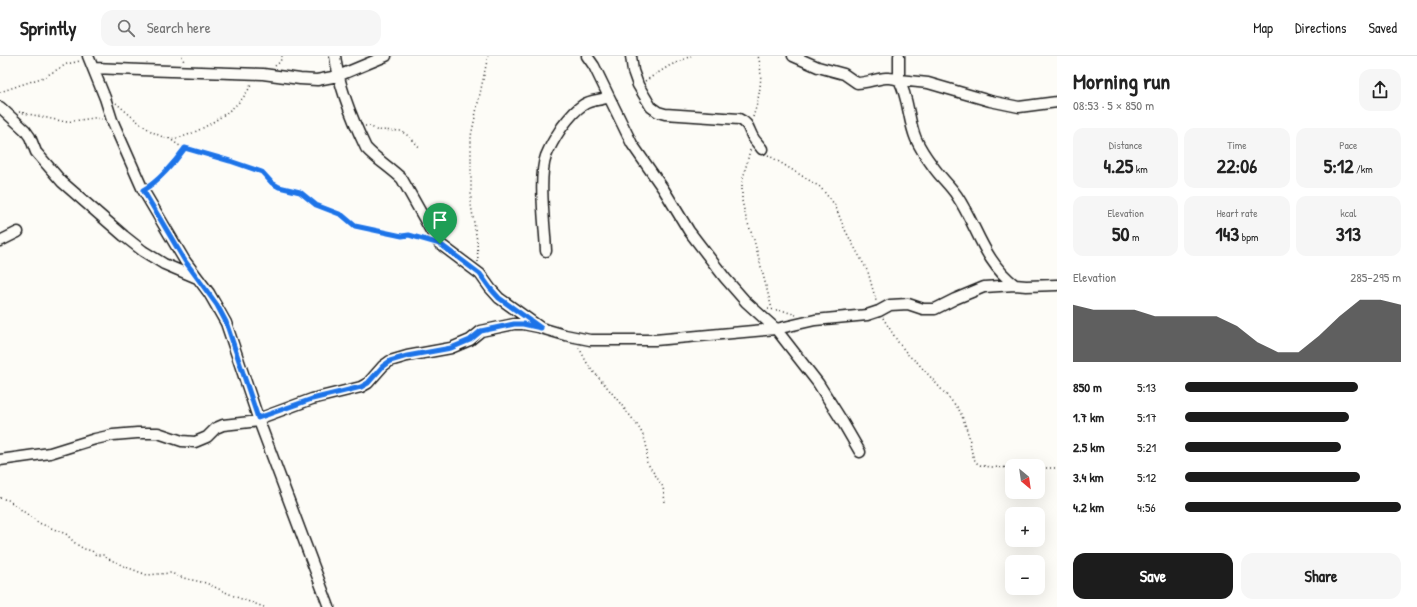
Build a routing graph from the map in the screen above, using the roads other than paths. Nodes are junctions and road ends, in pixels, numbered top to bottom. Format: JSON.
{"nodes":[{"id":1,"x":335,"y":56,"type":"edge"},
{"id":2,"x":386,"y":56,"type":"edge"},
{"id":3,"x":587,"y":56,"type":"edge"},
{"id":4,"x":631,"y":56,"type":"edge"},
{"id":5,"x":793,"y":56,"type":"edge"},
{"id":6,"x":899,"y":56,"type":"edge"},
{"id":7,"x":90,"y":61,"type":"edge"},
{"id":8,"x":338,"y":76,"type":"junction"},
{"id":9,"x":899,"y":80,"type":"junction"},
{"id":10,"x":609,"y":97,"type":"junction"},
{"id":11,"x":1057,"y":102,"type":"edge"},
{"id":12,"x":2,"y":108,"type":"edge"},
{"id":13,"x":762,"y":149,"type":"road end"},
{"id":14,"x":18,"y":232,"type":"dead end"},
{"id":15,"x":0,"y":241,"type":"edge"},
{"id":16,"x":546,"y":251,"type":"dead end"},
{"id":17,"x":198,"y":279,"type":"junction"},
{"id":18,"x":1057,"y":284,"type":"edge"},
{"id":19,"x":1015,"y":285,"type":"junction"},
{"id":20,"x":541,"y":328,"type":"junction"},
{"id":21,"x":776,"y":330,"type":"junction"},
{"id":22,"x":259,"y":420,"type":"junction"},
{"id":23,"x":860,"y":452,"type":"dead end"},
{"id":24,"x":0,"y":460,"type":"edge"},
{"id":25,"x":329,"y":607,"type":"edge"}],
"edges":[{"from":1,"to":8,"type":"street"},
{"from":2,"to":8,"type":"street"},
{"from":3,"to":10,"type":"street"},
{"from":4,"to":13,"type":"street"},
{"from":5,"to":9,"type":"street"},
{"from":6,"to":9,"type":"street"},
{"from":7,"to":8,"type":"street"},
{"from":7,"to":17,"type":"street"},
{"from":8,"to":20,"type":"street"},
{"from":9,"to":11,"type":"street"},
{"from":9,"to":19,"type":"street"},
{"from":10,"to":16,"type":"street"},
{"from":10,"to":21,"type":"street"},
{"from":12,"to":17,"type":"street"},
{"from":14,"to":15,"type":"street"},
{"from":17,"to":22,"type":"street"},
{"from":18,"to":19,"type":"street"},
{"from":19,"to":21,"type":"street"},
{"from":20,"to":21,"type":"street"},
{"from":20,"to":22,"type":"street"},
{"from":21,"to":23,"type":"street"},
{"from":22,"to":24,"type":"street"},
{"from":22,"to":25,"type":"street"}]}
